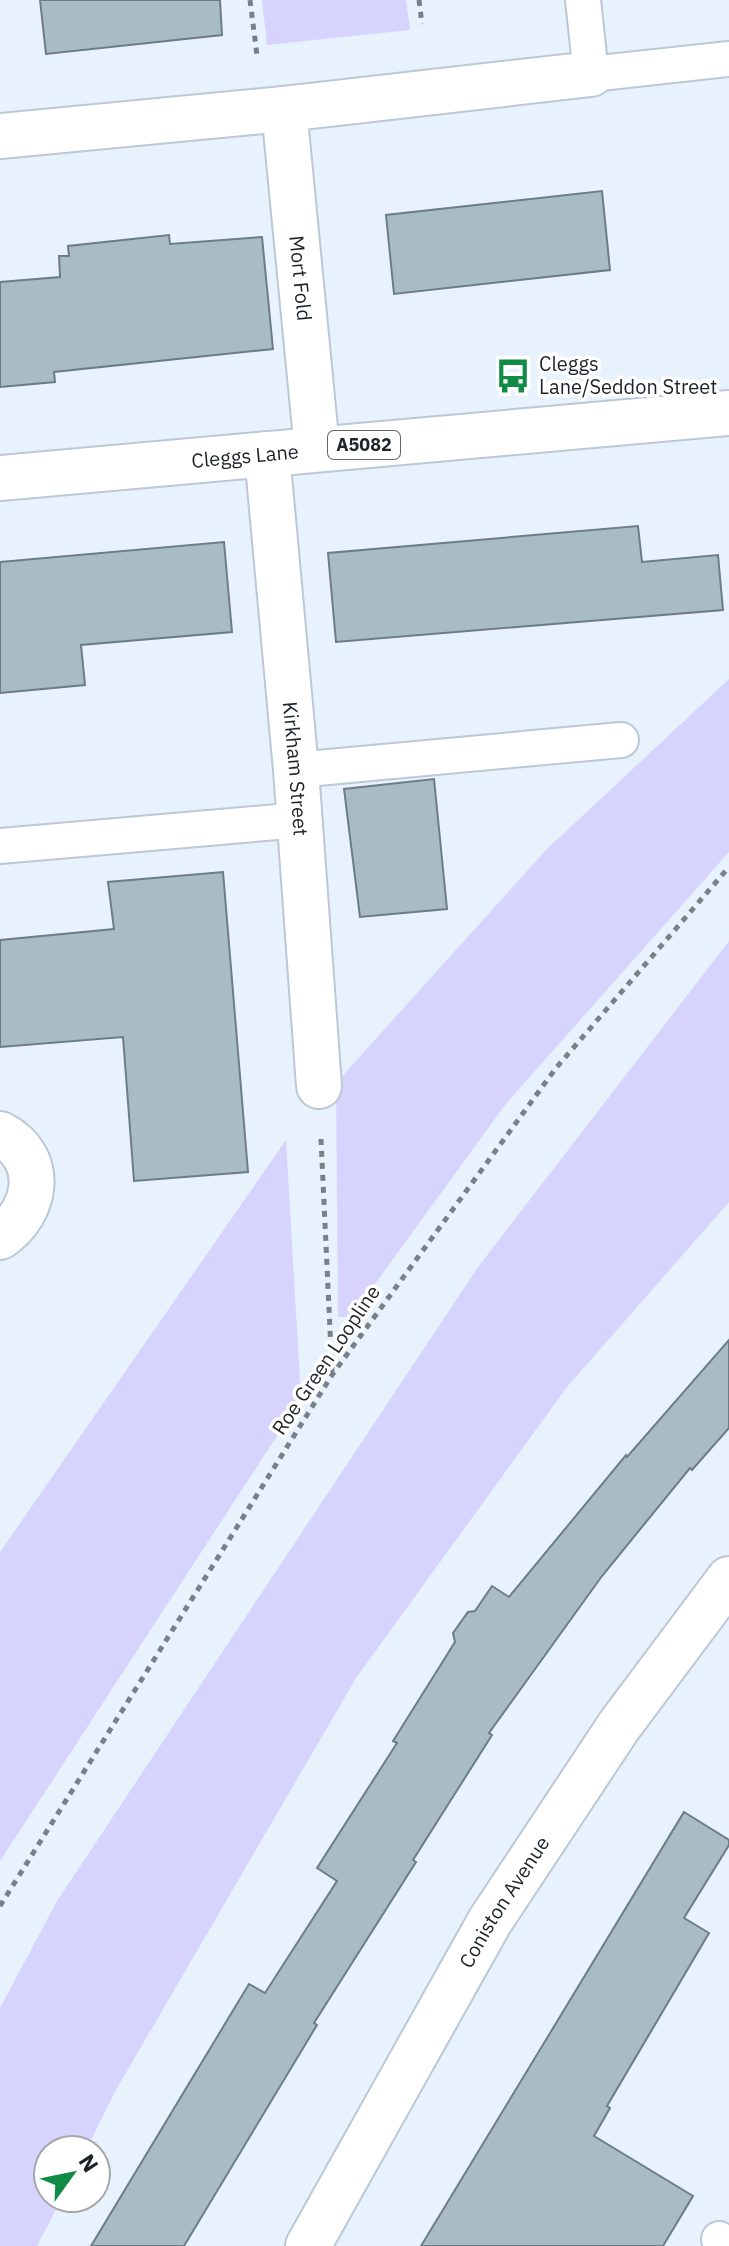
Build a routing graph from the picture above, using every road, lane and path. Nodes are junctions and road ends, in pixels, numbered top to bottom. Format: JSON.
{"nodes":[{"id":1,"x":419,"y":0,"type":"edge"},
{"id":2,"x":583,"y":0,"type":"edge"},
{"id":3,"x":422,"y":24,"type":"dead end"},
{"id":4,"x":729,"y":59,"type":"edge"},
{"id":5,"x":591,"y":74,"type":"junction"},
{"id":6,"x":284,"y":109,"type":"junction"},
{"id":7,"x":0,"y":136,"type":"edge"},
{"id":8,"x":729,"y":413,"type":"edge"},
{"id":9,"x":317,"y":449,"type":"junction"},
{"id":10,"x":267,"y":454,"type":"junction"},
{"id":11,"x":0,"y":478,"type":"edge"},
{"id":12,"x":621,"y":740,"type":"dead end"},
{"id":13,"x":296,"y":770,"type":"junction"},
{"id":14,"x":300,"y":820,"type":"junction"},
{"id":15,"x":0,"y":846,"type":"edge"},
{"id":16,"x":729,"y":867,"type":"edge"},
{"id":17,"x":319,"y":1086,"type":"joint"},
{"id":18,"x":0,"y":1134,"type":"edge"},
{"id":19,"x":0,"y":1237,"type":"edge"},
{"id":20,"x":332,"y":1375,"type":"junction"},
{"id":21,"x":729,"y":1579,"type":"edge"},
{"id":22,"x":0,"y":1906,"type":"edge"},
{"id":23,"x":308,"y":2246,"type":"edge"}],
"edges":[{"from":1,"to":3,"type":"path"},
{"from":2,"to":5,"type":"lane"},
{"from":4,"to":5,"type":"lane"},
{"from":5,"to":6,"type":"street"},
{"from":6,"to":7,"type":"street"},
{"from":6,"to":9,"type":"street","name":"Mort Fold"},
{"from":8,"to":9,"type":"street","name":"Cleggs Lane","number":"A5082"},
{"from":9,"to":10,"type":"street","name":"Cleggs Lane","number":"A5082"},
{"from":10,"to":11,"type":"street","name":"Cleggs Lane","number":"A5082"},
{"from":10,"to":13,"type":"street","name":"Kirkham Street"},
{"from":12,"to":13,"type":"lane"},
{"from":13,"to":14,"type":"street","name":"Kirkham Street"},
{"from":14,"to":15,"type":"lane"},
{"from":14,"to":17,"type":"street","name":"Kirkham Street"},
{"from":16,"to":20,"type":"path","name":"Roe Green Loopline"},
{"from":17,"to":20,"type":"path"},
{"from":18,"to":19,"type":"street"},
{"from":20,"to":22,"type":"path","name":"Roe Green Loopline"},
{"from":21,"to":23,"type":"street","name":"Coniston Avenue"}]}
